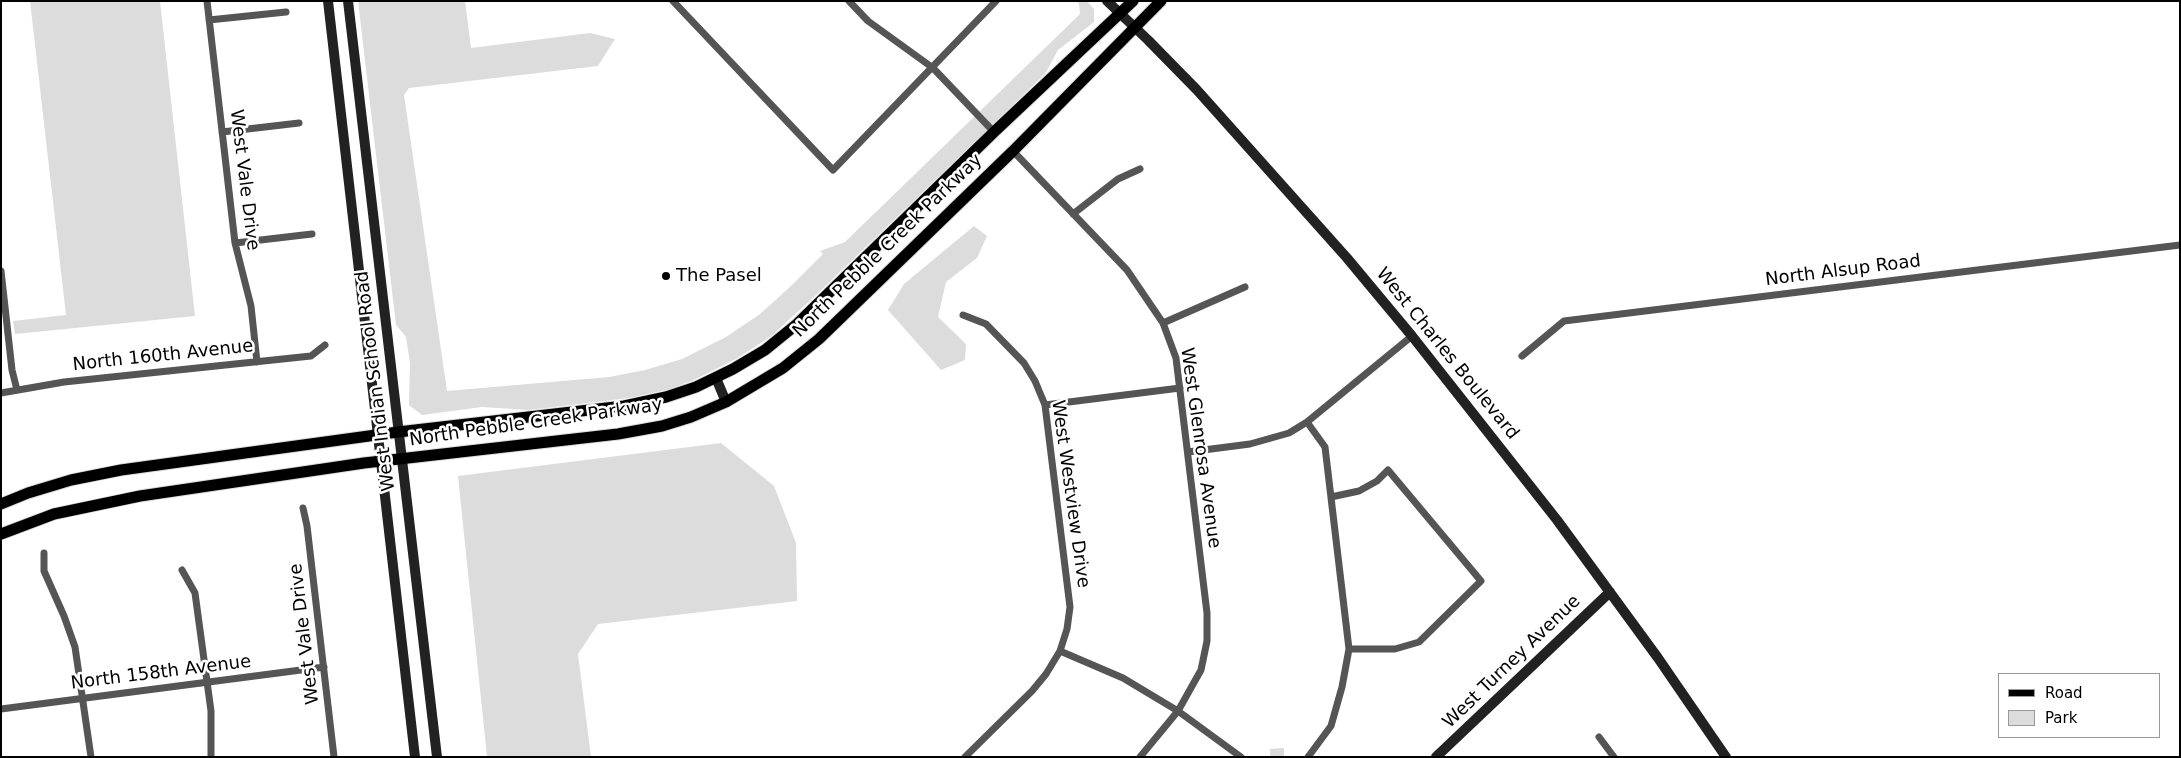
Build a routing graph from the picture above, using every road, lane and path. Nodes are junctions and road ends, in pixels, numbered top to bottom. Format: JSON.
{"nodes":[{"id":1,"x":207,"y":1,"type":"edge"},
{"id":2,"x":328,"y":1,"type":"edge"},
{"id":3,"x":348,"y":1,"type":"edge"},
{"id":4,"x":673,"y":1,"type":"edge"},
{"id":5,"x":849,"y":1,"type":"edge"},
{"id":6,"x":996,"y":1,"type":"edge"},
{"id":7,"x":1108,"y":1,"type":"edge"},
{"id":8,"x":1133,"y":1,"type":"edge"},
{"id":9,"x":1161,"y":1,"type":"edge"},
{"id":10,"x":286,"y":12,"type":"dead end"},
{"id":11,"x":1119,"y":13,"type":"junction"},
{"id":12,"x":209,"y":20,"type":"junction"},
{"id":13,"x":1136,"y":28,"type":"junction"},
{"id":14,"x":933,"y":68,"type":"junction"},
{"id":15,"x":298,"y":123,"type":"dead end"},
{"id":16,"x":222,"y":132,"type":"junction"},
{"id":17,"x":994,"y":132,"type":"junction"},
{"id":18,"x":1013,"y":151,"type":"junction"},
{"id":19,"x":1140,"y":169,"type":"dead end"},
{"id":20,"x":1073,"y":214,"type":"junction"},
{"id":21,"x":312,"y":234,"type":"dead end"},
{"id":22,"x":235,"y":243,"type":"junction"},
{"id":23,"x":2180,"y":245,"type":"edge"},
{"id":24,"x":1,"y":271,"type":"edge"},
{"id":25,"x":1245,"y":287,"type":"dead end"},
{"id":26,"x":963,"y":315,"type":"dead end"},
{"id":27,"x":1163,"y":323,"type":"junction"},
{"id":28,"x":1412,"y":336,"type":"junction"},
{"id":29,"x":326,"y":345,"type":"dead end"},
{"id":30,"x":1522,"y":356,"type":"dead end"},
{"id":31,"x":257,"y":362,"type":"junction"},
{"id":32,"x":716,"y":378,"type":"junction"},
{"id":33,"x":1180,"y":388,"type":"junction"},
{"id":34,"x":17,"y":390,"type":"junction"},
{"id":35,"x":1,"y":393,"type":"edge"},
{"id":36,"x":726,"y":402,"type":"junction"},
{"id":37,"x":1045,"y":404,"type":"junction"},
{"id":38,"x":1307,"y":422,"type":"junction"},
{"id":39,"x":398,"y":432,"type":"junction"},
{"id":40,"x":378,"y":435,"type":"junction"},
{"id":41,"x":1188,"y":452,"type":"junction"},
{"id":42,"x":402,"y":459,"type":"junction"},
{"id":43,"x":381,"y":461,"type":"junction"},
{"id":44,"x":1331,"y":497,"type":"junction"},
{"id":45,"x":1,"y":504,"type":"edge"},
{"id":46,"x":303,"y":508,"type":"dead end"},
{"id":47,"x":1,"y":534,"type":"edge"},
{"id":48,"x":44,"y":553,"type":"dead end"},
{"id":49,"x":182,"y":570,"type":"dead end"},
{"id":50,"x":1610,"y":592,"type":"junction"},
{"id":51,"x":1348,"y":649,"type":"junction"},
{"id":52,"x":1060,"y":651,"type":"junction"},
{"id":53,"x":324,"y":667,"type":"junction"},
{"id":54,"x":206,"y":682,"type":"junction"},
{"id":55,"x":83,"y":698,"type":"junction"},
{"id":56,"x":1,"y":708,"type":"edge"},
{"id":57,"x":1178,"y":711,"type":"junction"},
{"id":58,"x":1599,"y":737,"type":"dead end"},
{"id":59,"x":91,"y":757,"type":"edge"},
{"id":60,"x":212,"y":757,"type":"edge"},
{"id":61,"x":334,"y":757,"type":"edge"},
{"id":62,"x":415,"y":757,"type":"edge"},
{"id":63,"x":437,"y":757,"type":"edge"},
{"id":64,"x":965,"y":757,"type":"edge"},
{"id":65,"x":1140,"y":757,"type":"edge"},
{"id":66,"x":1240,"y":757,"type":"edge"},
{"id":67,"x":1308,"y":757,"type":"edge"},
{"id":68,"x":1436,"y":757,"type":"edge"},
{"id":69,"x":1614,"y":757,"type":"edge"},
{"id":70,"x":1726,"y":757,"type":"edge"}],
"edges":[{"from":1,"to":12,"type":"street","name":"West Vale Drive"},
{"from":2,"to":40,"type":"main road","name":"West Indian School Road"},
{"from":3,"to":39,"type":"main road","name":"West Indian School Road"},
{"from":4,"to":14,"type":"street"},
{"from":5,"to":14,"type":"street"},
{"from":6,"to":14,"type":"street"},
{"from":7,"to":11,"type":"main road","name":"West Charles Boulevard"},
{"from":8,"to":11,"type":"main road","name":"North Pebble Creek Parkway"},
{"from":9,"to":13,"type":"main road","name":"North Pebble Creek Parkway"},
{"from":10,"to":12,"type":"street"},
{"from":11,"to":13,"type":"main road","name":"West Charles Boulevard"},
{"from":11,"to":17,"type":"main road","name":"North Pebble Creek Parkway"},
{"from":12,"to":16,"type":"street","name":"West Vale Drive"},
{"from":13,"to":18,"type":"main road","name":"North Pebble Creek Parkway"},
{"from":13,"to":28,"type":"main road","name":"West Charles Boulevard"},
{"from":14,"to":17,"type":"street"},
{"from":15,"to":16,"type":"street"},
{"from":16,"to":22,"type":"street","name":"West Vale Drive"},
{"from":17,"to":32,"type":"main road","name":"North Pebble Creek Parkway"},
{"from":18,"to":20,"type":"street","name":"West Glenrosa Avenue"},
{"from":18,"to":36,"type":"main road","name":"North Pebble Creek Parkway"},
{"from":19,"to":20,"type":"street"},
{"from":20,"to":27,"type":"street","name":"West Glenrosa Avenue"},
{"from":21,"to":22,"type":"street"},
{"from":22,"to":31,"type":"street","name":"West Vale Drive"},
{"from":23,"to":30,"type":"street","name":"North Alsup Road"},
{"from":24,"to":34,"type":"street"},
{"from":25,"to":27,"type":"street"},
{"from":26,"to":37,"type":"street","name":"West Westview Drive"},
{"from":27,"to":33,"type":"street","name":"West Glenrosa Avenue"},
{"from":28,"to":38,"type":"street"},
{"from":28,"to":50,"type":"main road","name":"West Charles Boulevard"},
{"from":29,"to":31,"type":"street","name":"North 160th Avenue"},
{"from":31,"to":34,"type":"street","name":"North 160th Avenue"},
{"from":32,"to":36,"type":"main road"},
{"from":32,"to":39,"type":"main road","name":"North Pebble Creek Parkway"},
{"from":33,"to":37,"type":"street"},
{"from":33,"to":41,"type":"street","name":"West Glenrosa Avenue"},
{"from":34,"to":35,"type":"street","name":"North 160th Avenue"},
{"from":36,"to":42,"type":"main road","name":"North Pebble Creek Parkway"},
{"from":37,"to":52,"type":"street","name":"West Westview Drive"},
{"from":38,"to":41,"type":"street"},
{"from":38,"to":44,"type":"street"},
{"from":39,"to":40,"type":"main road","name":"North Pebble Creek Parkway"},
{"from":39,"to":42,"type":"main road","name":"West Indian School Road"},
{"from":40,"to":43,"type":"main road","name":"West Indian School Road"},
{"from":40,"to":45,"type":"main road","name":"North Pebble Creek Parkway"},
{"from":41,"to":57,"type":"street","name":"West Glenrosa Avenue"},
{"from":42,"to":43,"type":"main road","name":"North Pebble Creek Parkway"},
{"from":42,"to":63,"type":"main road","name":"West Indian School Road"},
{"from":43,"to":47,"type":"main road","name":"North Pebble Creek Parkway"},
{"from":43,"to":62,"type":"main road","name":"West Indian School Road"},
{"from":44,"to":51,"type":"street"},
{"from":44,"to":51,"type":"street"},
{"from":46,"to":53,"type":"street","name":"West Vale Drive"},
{"from":48,"to":55,"type":"street"},
{"from":49,"to":54,"type":"street"},
{"from":50,"to":68,"type":"main road","name":"West Turney Avenue"},
{"from":50,"to":70,"type":"main road","name":"West Charles Boulevard"},
{"from":51,"to":67,"type":"street"},
{"from":52,"to":57,"type":"street"},
{"from":52,"to":64,"type":"street","name":"West Westview Drive"},
{"from":53,"to":54,"type":"street","name":"North 158th Avenue"},
{"from":53,"to":61,"type":"street","name":"West Vale Drive"},
{"from":54,"to":55,"type":"street","name":"North 158th Avenue"},
{"from":54,"to":60,"type":"street"},
{"from":55,"to":56,"type":"street","name":"North 158th Avenue"},
{"from":55,"to":59,"type":"street"},
{"from":57,"to":65,"type":"street","name":"West Glenrosa Avenue"},
{"from":57,"to":66,"type":"street"},
{"from":58,"to":69,"type":"street"}]}
